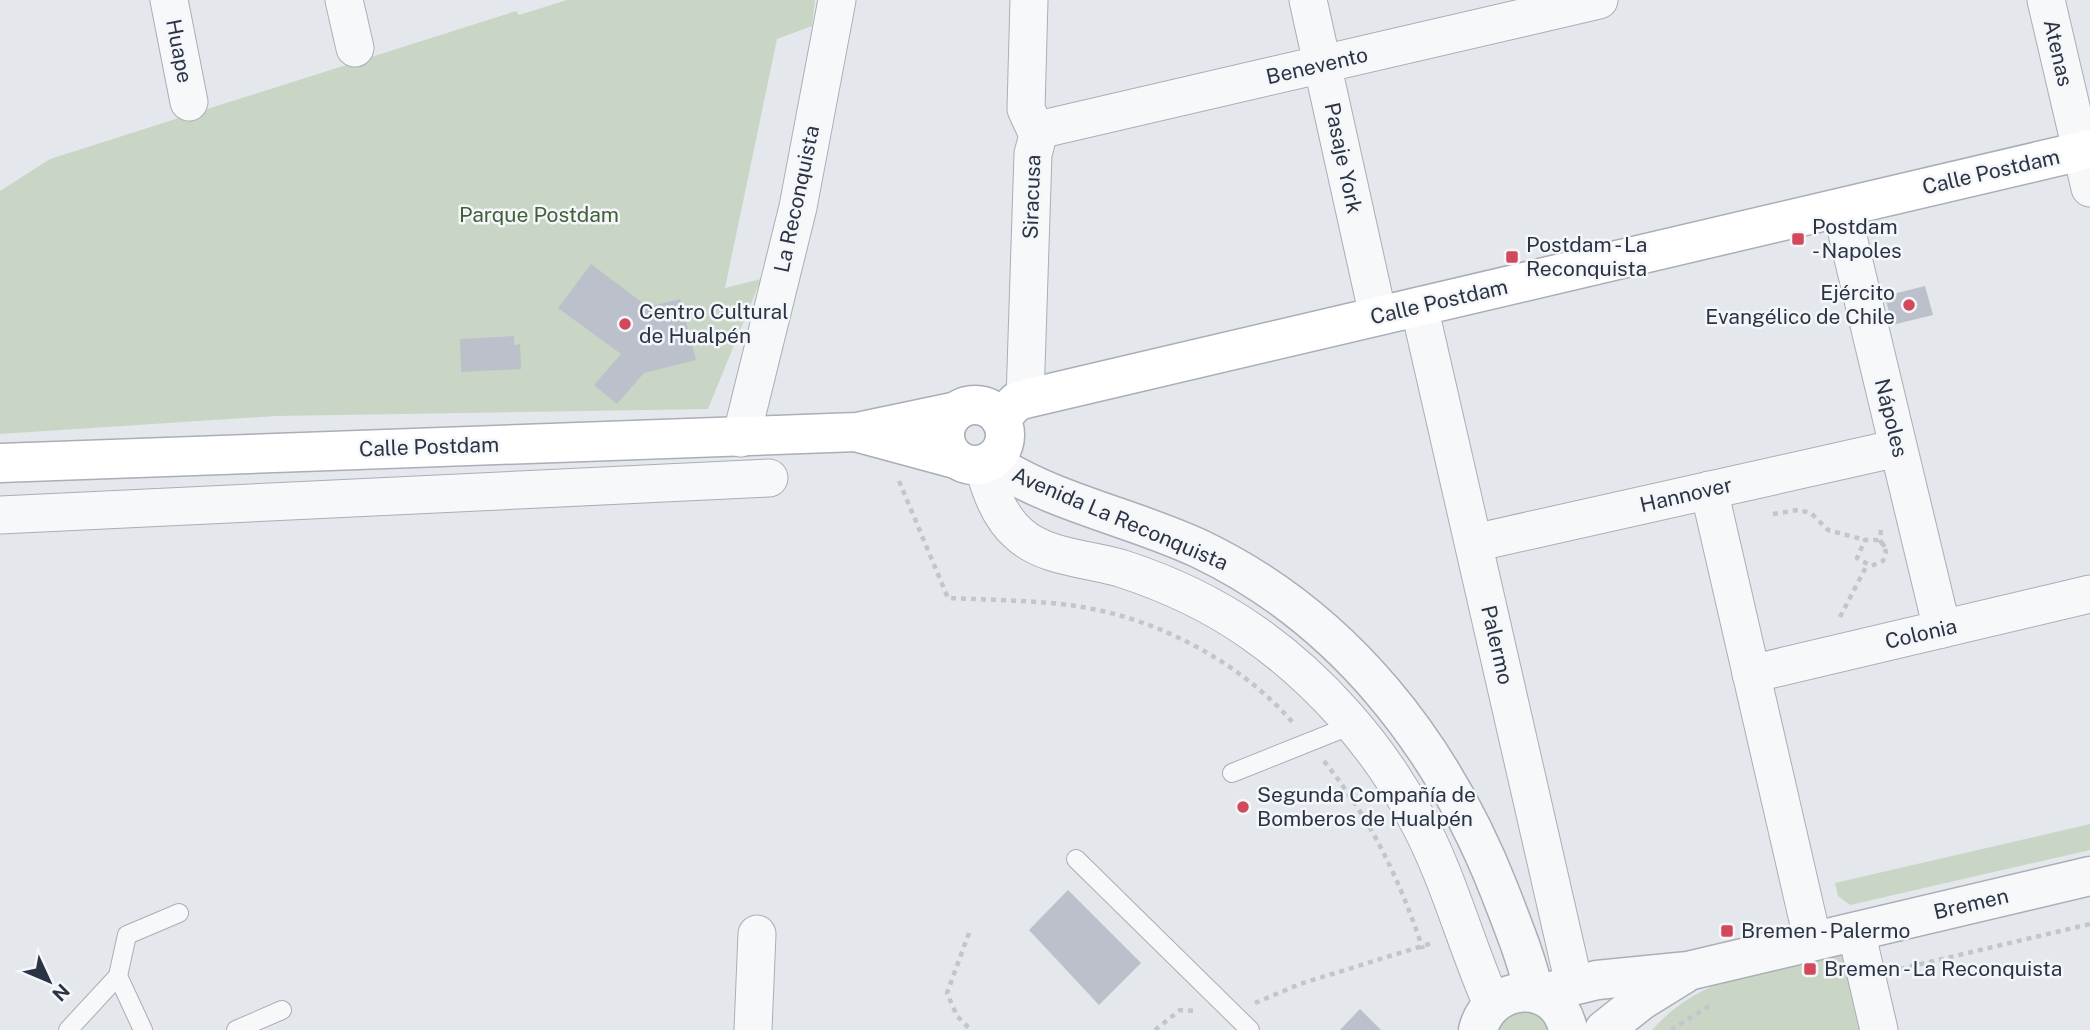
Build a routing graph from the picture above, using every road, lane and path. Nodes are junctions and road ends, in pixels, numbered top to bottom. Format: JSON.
{"nodes":[{"id":1,"x":169,"y":0,"type":"edge"},
{"id":2,"x":344,"y":0,"type":"edge"},
{"id":3,"x":837,"y":0,"type":"edge"},
{"id":4,"x":1029,"y":0,"type":"edge"},
{"id":5,"x":1308,"y":0,"type":"edge"},
{"id":6,"x":1599,"y":0,"type":"edge"},
{"id":7,"x":2046,"y":0,"type":"edge"},
{"id":8,"x":1552,"y":5,"type":"edge"},
{"id":9,"x":355,"y":48,"type":"dead end"},
{"id":10,"x":1323,"y":65,"type":"junction"},
{"id":11,"x":189,"y":102,"type":"dead end"},
{"id":12,"x":1038,"y":135,"type":"junction"},
{"id":13,"x":2087,"y":163,"type":"edge"},
{"id":14,"x":1841,"y":208,"type":"junction"},
{"id":15,"x":1419,"y":306,"type":"junction"},
{"id":16,"x":1378,"y":316,"type":"junction"},
{"id":17,"x":1013,"y":409,"type":"junction"},
{"id":18,"x":957,"y":411,"type":"junction"},
{"id":19,"x":857,"y":432,"type":"junction"},
{"id":20,"x":741,"y":438,"type":"junction"},
{"id":21,"x":1898,"y":448,"type":"junction"},
{"id":22,"x":976,"y":462,"type":"junction"},
{"id":23,"x":0,"y":463,"type":"edge"},
{"id":24,"x":892,"y":473,"type":"dead end"},
{"id":25,"x":769,"y":478,"type":"dead end"},
{"id":26,"x":1709,"y":490,"type":"junction"},
{"id":27,"x":0,"y":515,"type":"edge"},
{"id":28,"x":1771,"y":515,"type":"dead end"},
{"id":29,"x":1865,"y":540,"type":"dead end"},
{"id":30,"x":1474,"y":542,"type":"junction"},
{"id":31,"x":1867,"y":565,"type":"dead end"},
{"id":32,"x":2090,"y":594,"type":"edge"},
{"id":33,"x":1942,"y":629,"type":"junction"},
{"id":34,"x":1820,"y":658,"type":"junction"},
{"id":35,"x":1751,"y":674,"type":"junction"},
{"id":36,"x":1352,"y":725,"type":"junction"},
{"id":37,"x":1309,"y":742,"type":"junction"},
{"id":38,"x":1232,"y":773,"type":"dead end"},
{"id":39,"x":1076,"y":859,"type":"dead end"},
{"id":40,"x":2090,"y":876,"type":"edge"},
{"id":41,"x":1504,"y":901,"type":"junction"},
{"id":42,"x":179,"y":913,"type":"dead end"},
{"id":43,"x":2090,"y":924,"type":"edge"},
{"id":44,"x":1460,"y":927,"type":"junction"},
{"id":45,"x":1856,"y":932,"type":"junction"},
{"id":46,"x":969,"y":933,"type":"dead end"},
{"id":47,"x":757,"y":934,"type":"dead end"},
{"id":48,"x":1813,"y":942,"type":"junction"},
{"id":49,"x":1423,"y":948,"type":"junction"},
{"id":50,"x":1689,"y":971,"type":"junction"},
{"id":51,"x":118,"y":976,"type":"junction"},
{"id":52,"x":1867,"y":977,"type":"junction"},
{"id":53,"x":1549,"y":990,"type":"junction"},
{"id":54,"x":1722,"y":1001,"type":"dead end"},
{"id":55,"x":282,"y":1010,"type":"dead end"},
{"id":56,"x":1233,"y":1012,"type":"junction"},
{"id":57,"x":1485,"y":1017,"type":"edge"},
{"id":58,"x":68,"y":1030,"type":"edge"},
{"id":59,"x":143,"y":1030,"type":"edge"},
{"id":60,"x":236,"y":1030,"type":"edge"},
{"id":61,"x":753,"y":1030,"type":"edge"},
{"id":62,"x":971,"y":1030,"type":"edge"},
{"id":63,"x":1155,"y":1030,"type":"edge"},
{"id":64,"x":1250,"y":1030,"type":"edge"},
{"id":65,"x":1568,"y":1030,"type":"edge"},
{"id":66,"x":1604,"y":1030,"type":"edge"},
{"id":67,"x":1671,"y":1030,"type":"edge"},
{"id":68,"x":1879,"y":1030,"type":"edge"}],
"edges":[{"from":1,"to":11,"type":"street","name":"Huape"},
{"from":2,"to":9,"type":"street"},
{"from":3,"to":20,"type":"street","name":"La Reconquista"},
{"from":4,"to":12,"type":"street","name":"Siracusa"},
{"from":5,"to":10,"type":"street","name":"Pasaje York"},
{"from":6,"to":8,"type":"street","name":"Benevento"},
{"from":7,"to":13,"type":"street","name":"Atenas"},
{"from":8,"to":10,"type":"street","name":"Benevento"},
{"from":10,"to":12,"type":"street","name":"Benevento"},
{"from":10,"to":16,"type":"street","name":"Pasaje York"},
{"from":12,"to":17,"type":"street","name":"Siracusa"},
{"from":13,"to":14,"type":"main road","name":"Calle Postdam"},
{"from":14,"to":15,"type":"main road","name":"Calle Postdam"},
{"from":14,"to":21,"type":"street","name":"Nápoles"},
{"from":15,"to":16,"type":"main road","name":"Calle Postdam"},
{"from":15,"to":30,"type":"street","name":"Palermo"},
{"from":16,"to":17,"type":"main road","name":"Calle Postdam"},
{"from":17,"to":18,"type":"main road","name":"Calle Postdam"},
{"from":17,"to":22,"type":"main road"},
{"from":18,"to":19,"type":"main road","name":"Calle Postdam"},
{"from":18,"to":22,"type":"main road"},
{"from":19,"to":20,"type":"main road","name":"Calle Postdam"},
{"from":19,"to":22,"type":"main road","name":"Calle Postdam"},
{"from":20,"to":23,"type":"main road","name":"Calle Postdam"},
{"from":21,"to":26,"type":"street","name":"Hannover"},
{"from":21,"to":33,"type":"street","name":"Nápoles"},
{"from":22,"to":36,"type":"street","name":"Avenida La Reconquista"},
{"from":22,"to":41,"type":"street","name":"Avenida La Reconquista"},
{"from":24,"to":37,"type":"path"},
{"from":25,"to":27,"type":"street"},
{"from":26,"to":30,"type":"street","name":"Hannover"},
{"from":26,"to":35,"type":"street"},
{"from":28,"to":29,"type":"path"},
{"from":30,"to":53,"type":"street","name":"Palermo"},
{"from":31,"to":34,"type":"path"},
{"from":32,"to":33,"type":"street","name":"Colonia"},
{"from":33,"to":34,"type":"street","name":"Colonia"},
{"from":34,"to":35,"type":"street","name":"Colonia"},
{"from":35,"to":48,"type":"street"},
{"from":36,"to":37,"type":"lane"},
{"from":36,"to":44,"type":"street","name":"Avenida La Reconquista"},
{"from":37,"to":38,"type":"lane"},
{"from":37,"to":49,"type":"path"},
{"from":39,"to":56,"type":"lane"},
{"from":40,"to":45,"type":"street","name":"Bremen"},
{"from":41,"to":53,"type":"street","name":"Avenida La Reconquista"},
{"from":41,"to":57,"type":"street","name":"Avenida La Reconquista"},
{"from":42,"to":51,"type":"lane"},
{"from":43,"to":52,"type":"path"},
{"from":44,"to":49,"type":"path"},
{"from":44,"to":57,"type":"street","name":"Avenida La Reconquista"},
{"from":45,"to":48,"type":"street","name":"Bremen"},
{"from":45,"to":52,"type":"street"},
{"from":46,"to":62,"type":"path"},
{"from":47,"to":61,"type":"street"},
{"from":48,"to":50,"type":"street","name":"Bremen"},
{"from":49,"to":56,"type":"path"},
{"from":50,"to":53,"type":"street","name":"Bremen"},
{"from":50,"to":66,"type":"street","name":"Bremen"},
{"from":51,"to":58,"type":"lane"},
{"from":51,"to":59,"type":"lane"},
{"from":52,"to":68,"type":"street"},
{"from":53,"to":57,"type":"street","name":"Bremen"},
{"from":53,"to":65,"type":"street"},
{"from":54,"to":67,"type":"path"},
{"from":55,"to":60,"type":"lane"},
{"from":56,"to":63,"type":"path"},
{"from":56,"to":64,"type":"lane"}]}
